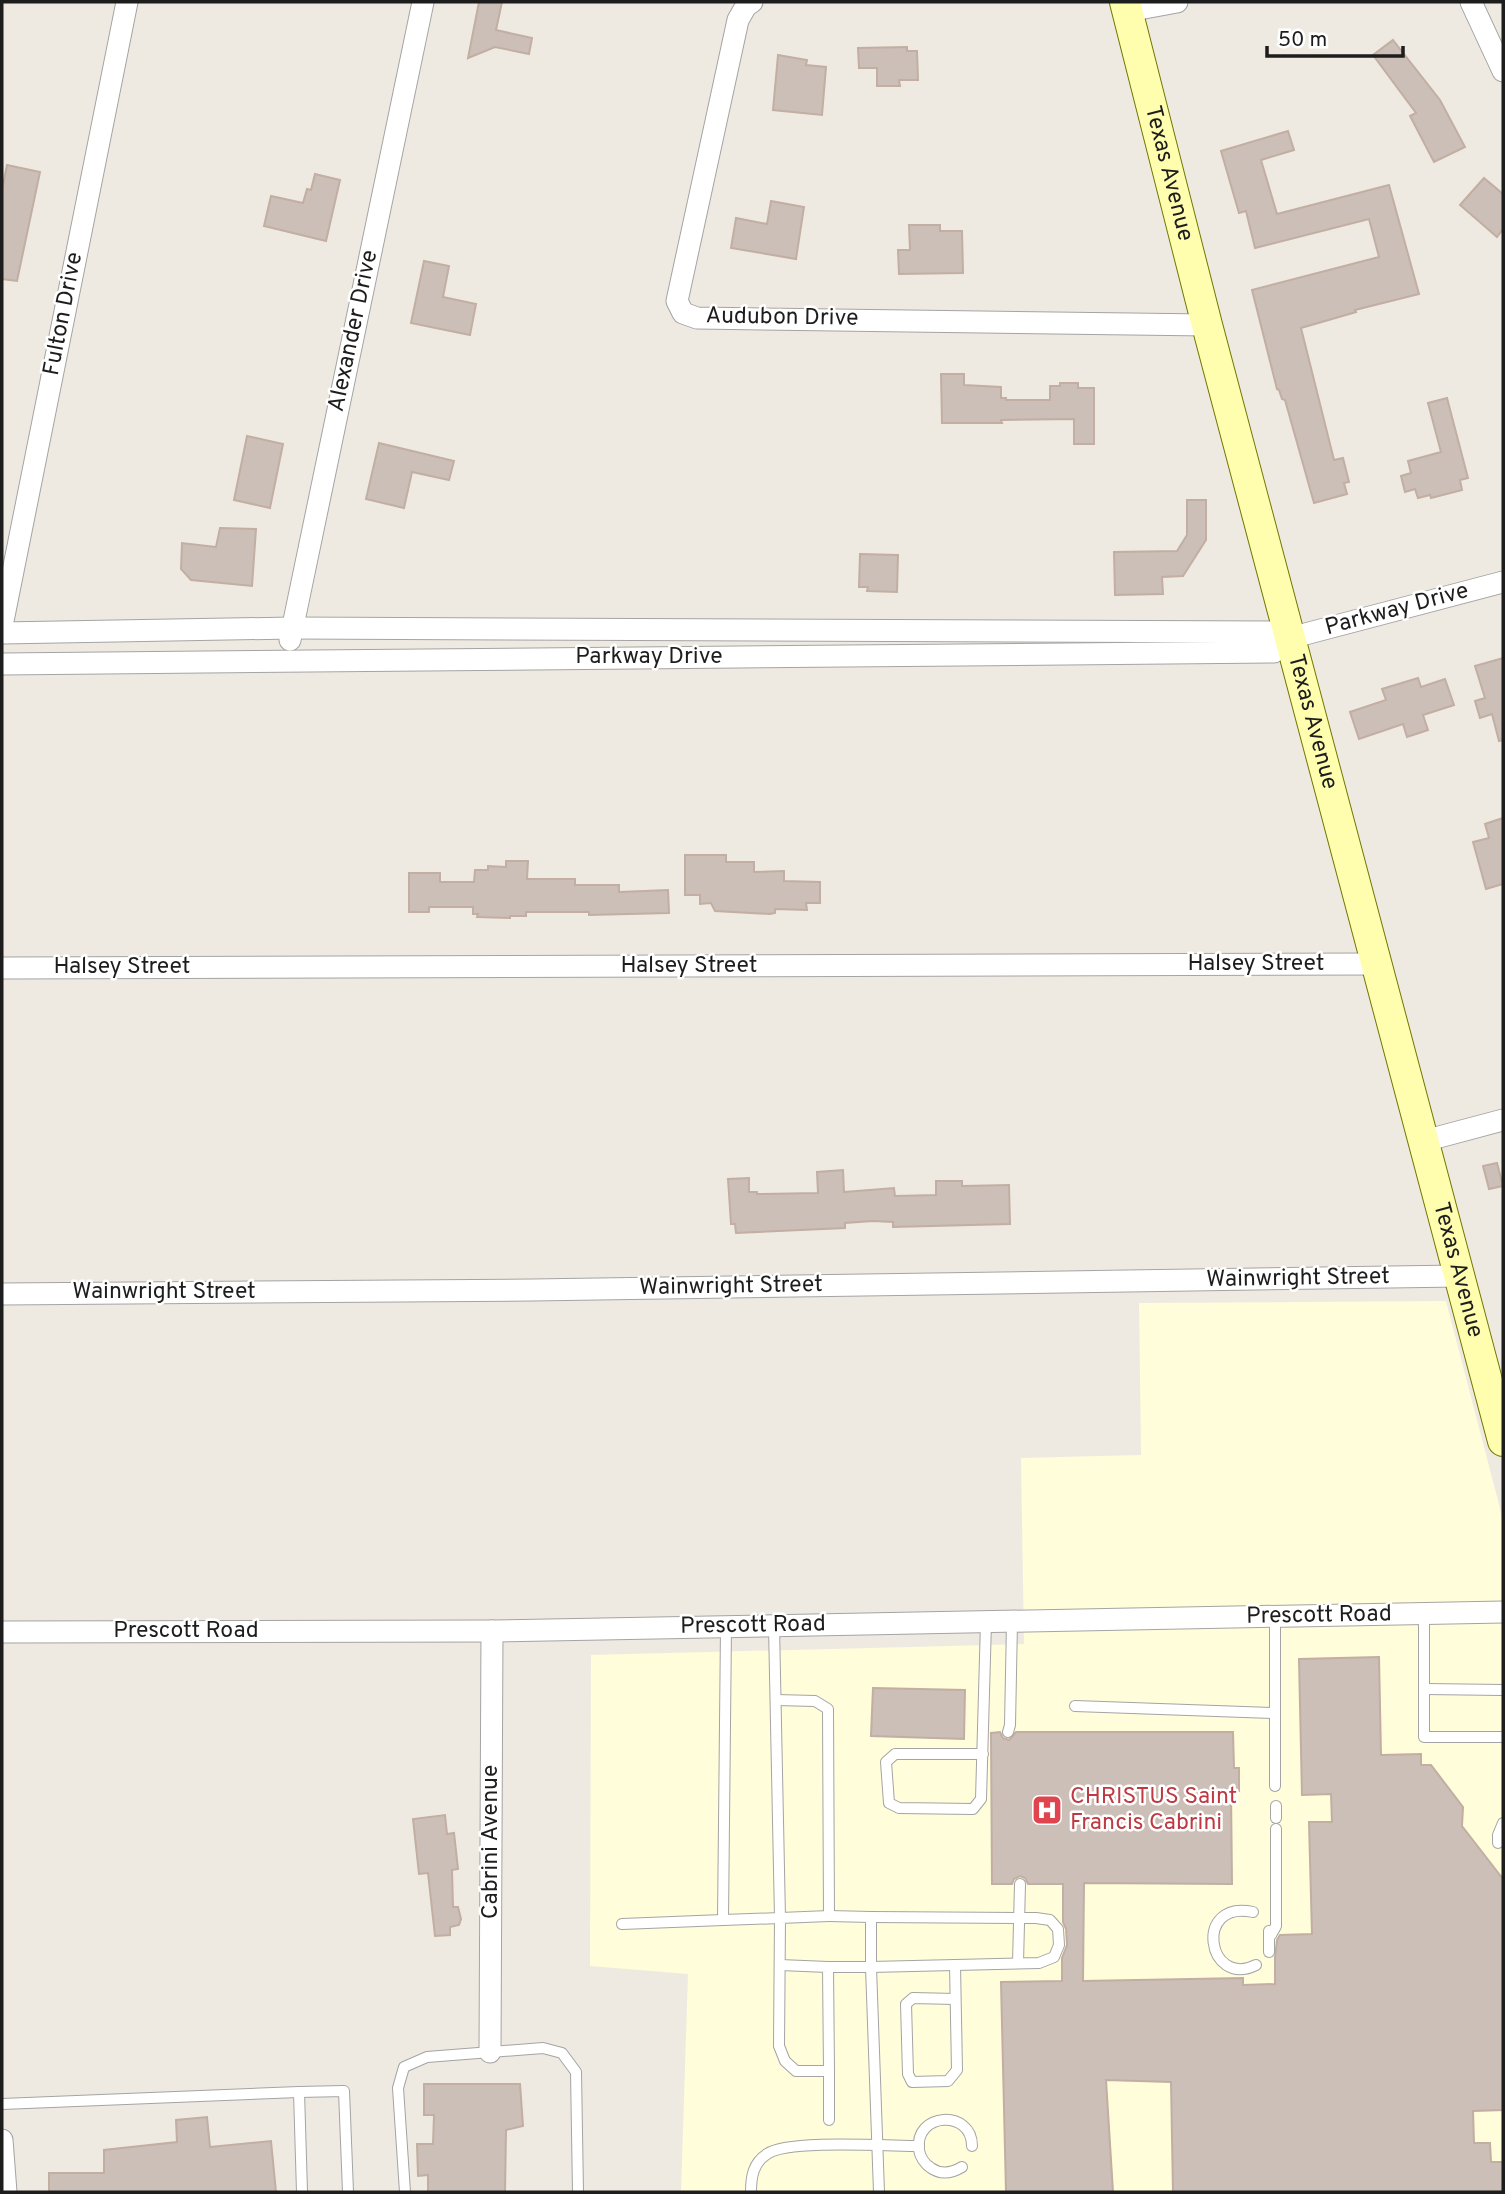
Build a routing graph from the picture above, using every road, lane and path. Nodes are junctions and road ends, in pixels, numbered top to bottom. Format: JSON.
{"nodes":[{"id":1,"x":127,"y":2,"type":"edge"},
{"id":2,"x":423,"y":2,"type":"edge"},
{"id":3,"x":752,"y":2,"type":"edge"},
{"id":4,"x":1177,"y":2,"type":"edge"},
{"id":5,"x":1471,"y":2,"type":"edge"},
{"id":6,"x":1126,"y":6,"type":"edge"},
{"id":7,"x":1503,"y":71,"type":"edge"},
{"id":8,"x":1207,"y":325,"type":"junction"},
{"id":9,"x":1503,"y":582,"type":"edge"},
{"id":10,"x":2,"y":626,"type":"edge"},
{"id":11,"x":292,"y":628,"type":"junction"},
{"id":12,"x":2,"y":633,"type":"edge"},
{"id":13,"x":1290,"y":638,"type":"junction"},
{"id":14,"x":286,"y":660,"type":"junction"},
{"id":15,"x":2,"y":664,"type":"edge"},
{"id":16,"x":1377,"y":964,"type":"junction"},
{"id":17,"x":2,"y":968,"type":"edge"},
{"id":18,"x":1503,"y":1120,"type":"edge"},
{"id":19,"x":1424,"y":1141,"type":"junction"},
{"id":20,"x":1460,"y":1276,"type":"junction"},
{"id":21,"x":2,"y":1294,"type":"edge"},
{"id":22,"x":1503,"y":1441,"type":"edge"},
{"id":23,"x":1503,"y":1612,"type":"edge"},
{"id":24,"x":1424,"y":1614,"type":"junction"},
{"id":25,"x":1275,"y":1617,"type":"junction"},
{"id":26,"x":986,"y":1622,"type":"junction"},
{"id":27,"x":1012,"y":1622,"type":"junction"},
{"id":28,"x":774,"y":1626,"type":"junction"},
{"id":29,"x":726,"y":1627,"type":"junction"},
{"id":30,"x":492,"y":1631,"type":"junction"},
{"id":31,"x":2,"y":1632,"type":"edge"},
{"id":32,"x":1425,"y":1689,"type":"junction"},
{"id":33,"x":1503,"y":1690,"type":"edge"},
{"id":34,"x":776,"y":1700,"type":"junction"},
{"id":35,"x":1074,"y":1706,"type":"dead end"},
{"id":36,"x":1275,"y":1713,"type":"junction"},
{"id":37,"x":1010,"y":1730,"type":"dead end"},
{"id":38,"x":1503,"y":1737,"type":"edge"},
{"id":39,"x":983,"y":1754,"type":"junction"},
{"id":40,"x":1275,"y":1786,"type":"dead end"},
{"id":41,"x":1276,"y":1806,"type":"dead end"},
{"id":42,"x":1503,"y":1823,"type":"edge"},
{"id":43,"x":1498,"y":1843,"type":"dead end"},
{"id":44,"x":1018,"y":1886,"type":"dead end"},
{"id":45,"x":1253,"y":1912,"type":"dead end"},
{"id":46,"x":829,"y":1916,"type":"junction"},
{"id":47,"x":871,"y":1917,"type":"junction"},
{"id":48,"x":1018,"y":1917,"type":"junction"},
{"id":49,"x":780,"y":1918,"type":"junction"},
{"id":50,"x":723,"y":1920,"type":"junction"},
{"id":51,"x":622,"y":1924,"type":"dead end"},
{"id":52,"x":1269,"y":1952,"type":"dead end"},
{"id":53,"x":1018,"y":1963,"type":"junction"},
{"id":54,"x":780,"y":1965,"type":"junction"},
{"id":55,"x":955,"y":1965,"type":"junction"},
{"id":56,"x":1256,"y":1965,"type":"dead end"},
{"id":57,"x":828,"y":1966,"type":"junction"},
{"id":58,"x":871,"y":1967,"type":"junction"},
{"id":59,"x":956,"y":1999,"type":"junction"},
{"id":60,"x":490,"y":2052,"type":"junction"},
{"id":61,"x":829,"y":2071,"type":"junction"},
{"id":62,"x":299,"y":2092,"type":"junction"},
{"id":63,"x":2,"y":2104,"type":"edge"},
{"id":64,"x":829,"y":2120,"type":"dead end"},
{"id":65,"x":2,"y":2140,"type":"edge"},
{"id":66,"x":879,"y":2146,"type":"junction"},
{"id":67,"x":919,"y":2146,"type":"junction"},
{"id":68,"x":972,"y":2146,"type":"dead end"},
{"id":69,"x":962,"y":2167,"type":"dead end"},
{"id":70,"x":6,"y":2192,"type":"edge"},
{"id":71,"x":302,"y":2192,"type":"edge"},
{"id":72,"x":348,"y":2192,"type":"edge"},
{"id":73,"x":405,"y":2192,"type":"edge"},
{"id":74,"x":578,"y":2192,"type":"edge"},
{"id":75,"x":751,"y":2192,"type":"edge"},
{"id":76,"x":879,"y":2192,"type":"edge"}],
"edges":[{"from":1,"to":10,"type":"street","name":"Fulton Drive"},
{"from":2,"to":11,"type":"street","name":"Alexander Drive"},
{"from":3,"to":8,"type":"street","name":"Audubon Drive"},
{"from":4,"to":6,"type":"street"},
{"from":5,"to":7,"type":"street"},
{"from":6,"to":8,"type":"street","name":"Texas Avenue"},
{"from":8,"to":13,"type":"street","name":"Texas Avenue"},
{"from":9,"to":13,"type":"street","name":"Parkway Drive"},
{"from":11,"to":12,"type":"street","name":"Parkway Drive"},
{"from":11,"to":13,"type":"street","name":"Parkway Drive"},
{"from":11,"to":14,"type":"street","name":"Alexander Drive"},
{"from":13,"to":14,"type":"street","name":"Parkway Drive"},
{"from":13,"to":16,"type":"street","name":"Texas Avenue"},
{"from":14,"to":15,"type":"street","name":"Parkway Drive"},
{"from":16,"to":17,"type":"street","name":"Halsey Street"},
{"from":16,"to":19,"type":"street","name":"Texas Avenue"},
{"from":18,"to":19,"type":"street"},
{"from":19,"to":20,"type":"street","name":"Texas Avenue"},
{"from":20,"to":21,"type":"street","name":"Wainwright Street"},
{"from":20,"to":22,"type":"street","name":"Texas Avenue"},
{"from":23,"to":24,"type":"street","name":"Prescott Road"},
{"from":24,"to":25,"type":"street","name":"Prescott Road"},
{"from":24,"to":32,"type":"lane"},
{"from":25,"to":27,"type":"street","name":"Prescott Road"},
{"from":25,"to":36,"type":"lane"},
{"from":26,"to":27,"type":"street","name":"Prescott Road"},
{"from":26,"to":28,"type":"street","name":"Prescott Road"},
{"from":26,"to":39,"type":"lane"},
{"from":27,"to":37,"type":"lane"},
{"from":28,"to":29,"type":"street","name":"Prescott Road"},
{"from":28,"to":34,"type":"lane"},
{"from":29,"to":30,"type":"street","name":"Prescott Road"},
{"from":29,"to":50,"type":"lane"},
{"from":30,"to":31,"type":"street","name":"Prescott Road"},
{"from":30,"to":60,"type":"street","name":"Cabrini Avenue"},
{"from":32,"to":33,"type":"lane"},
{"from":32,"to":38,"type":"lane"},
{"from":34,"to":46,"type":"lane"},
{"from":34,"to":49,"type":"lane"},
{"from":35,"to":36,"type":"lane"},
{"from":36,"to":40,"type":"lane"},
{"from":39,"to":39,"type":"lane"},
{"from":41,"to":52,"type":"lane"},
{"from":42,"to":43,"type":"lane"},
{"from":44,"to":48,"type":"lane"},
{"from":45,"to":56,"type":"lane"},
{"from":46,"to":47,"type":"lane"},
{"from":46,"to":49,"type":"lane"},
{"from":47,"to":48,"type":"lane"},
{"from":47,"to":58,"type":"lane"},
{"from":48,"to":53,"type":"lane"},
{"from":48,"to":53,"type":"lane"},
{"from":49,"to":50,"type":"lane"},
{"from":49,"to":54,"type":"lane"},
{"from":50,"to":51,"type":"lane"},
{"from":53,"to":55,"type":"lane"},
{"from":54,"to":57,"type":"lane"},
{"from":54,"to":61,"type":"lane"},
{"from":55,"to":58,"type":"lane"},
{"from":55,"to":59,"type":"lane"},
{"from":57,"to":58,"type":"lane"},
{"from":57,"to":61,"type":"lane"},
{"from":58,"to":66,"type":"lane"},
{"from":59,"to":59,"type":"lane"},
{"from":60,"to":73,"type":"lane"},
{"from":60,"to":74,"type":"lane"},
{"from":61,"to":64,"type":"lane"},
{"from":62,"to":63,"type":"lane"},
{"from":62,"to":71,"type":"lane"},
{"from":62,"to":72,"type":"lane"},
{"from":65,"to":70,"type":"street"},
{"from":66,"to":67,"type":"lane"},
{"from":66,"to":75,"type":"lane"},
{"from":66,"to":76,"type":"lane"},
{"from":67,"to":68,"type":"lane"},
{"from":67,"to":69,"type":"lane"}]}
